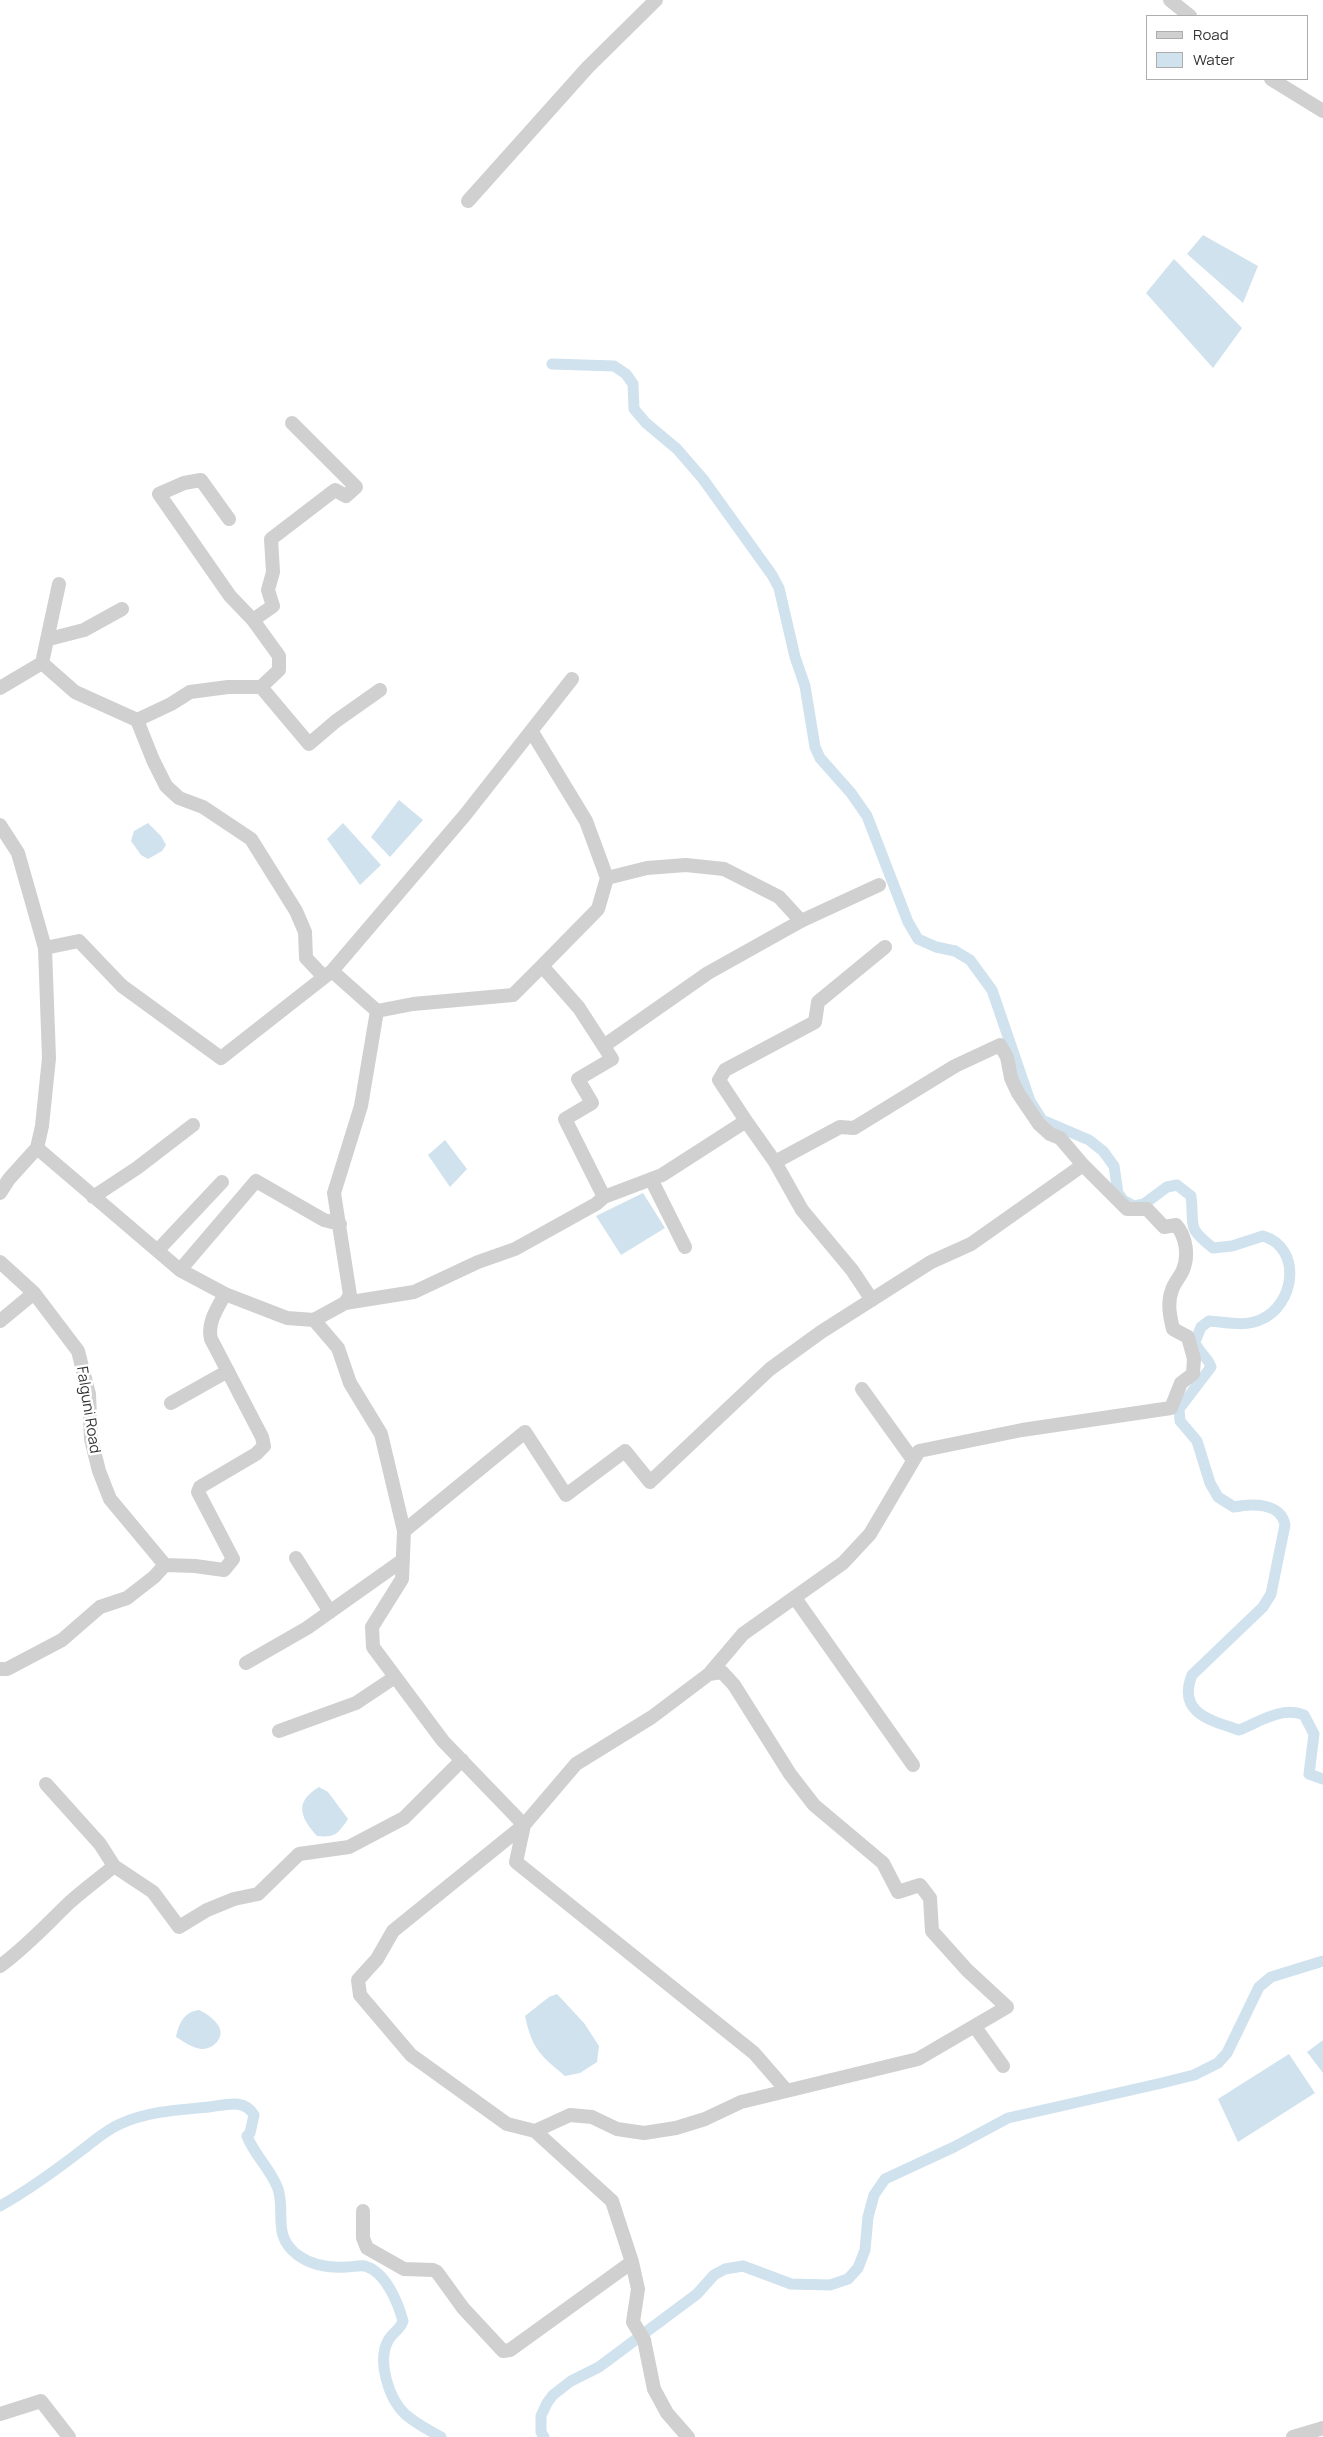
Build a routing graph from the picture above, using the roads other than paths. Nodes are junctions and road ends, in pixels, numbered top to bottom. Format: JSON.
{"nodes":[{"id":1,"x":656,"y":0,"type":"edge"},
{"id":2,"x":1170,"y":0,"type":"edge"},
{"id":3,"x":1189,"y":15,"type":"edge"},
{"id":4,"x":1273,"y":80,"type":"edge"},
{"id":5,"x":1323,"y":111,"type":"edge"},
{"id":6,"x":468,"y":201,"type":"dead end"},
{"id":7,"x":292,"y":423,"type":"dead end"},
{"id":8,"x":229,"y":519,"type":"dead end"},
{"id":9,"x":59,"y":584,"type":"dead end"},
{"id":10,"x":122,"y":609,"type":"dead end"},
{"id":11,"x":253,"y":620,"type":"junction"},
{"id":12,"x":49,"y":639,"type":"junction"},
{"id":13,"x":42,"y":663,"type":"junction"},
{"id":14,"x":572,"y":678,"type":"dead end"},
{"id":15,"x":261,"y":687,"type":"junction"},
{"id":16,"x":0,"y":688,"type":"edge"},
{"id":17,"x":380,"y":690,"type":"dead end"},
{"id":18,"x":137,"y":720,"type":"junction"},
{"id":19,"x":532,"y":732,"type":"junction"},
{"id":20,"x":0,"y":826,"type":"edge"},
{"id":21,"x":607,"y":878,"type":"junction"},
{"id":22,"x":878,"y":885,"type":"dead end"},
{"id":23,"x":801,"y":921,"type":"junction"},
{"id":24,"x":885,"y":947,"type":"dead end"},
{"id":25,"x":45,"y":948,"type":"junction"},
{"id":26,"x":542,"y":966,"type":"junction"},
{"id":27,"x":328,"y":974,"type":"junction"},
{"id":28,"x":378,"y":1011,"type":"junction"},
{"id":29,"x":605,"y":1045,"type":"junction"},
{"id":30,"x":746,"y":1121,"type":"junction"},
{"id":31,"x":193,"y":1125,"type":"dead end"},
{"id":32,"x":37,"y":1148,"type":"junction"},
{"id":33,"x":775,"y":1162,"type":"junction"},
{"id":34,"x":1083,"y":1165,"type":"junction"},
{"id":35,"x":651,"y":1179,"type":"junction"},
{"id":36,"x":222,"y":1182,"type":"dead end"},
{"id":37,"x":0,"y":1193,"type":"edge"},
{"id":38,"x":604,"y":1196,"type":"junction"},
{"id":39,"x":93,"y":1197,"type":"junction"},
{"id":40,"x":340,"y":1224,"type":"junction"},
{"id":41,"x":684,"y":1247,"type":"dead end"},
{"id":42,"x":158,"y":1250,"type":"junction"},
{"id":43,"x":0,"y":1262,"type":"edge"},
{"id":44,"x":180,"y":1270,"type":"junction"},
{"id":45,"x":34,"y":1293,"type":"junction"},
{"id":46,"x":225,"y":1294,"type":"junction"},
{"id":47,"x":872,"y":1300,"type":"junction"},
{"id":48,"x":345,"y":1303,"type":"junction"},
{"id":49,"x":314,"y":1320,"type":"junction"},
{"id":50,"x":0,"y":1321,"type":"edge"},
{"id":51,"x":228,"y":1371,"type":"junction"},
{"id":52,"x":862,"y":1389,"type":"dead end"},
{"id":53,"x":171,"y":1403,"type":"dead end"},
{"id":54,"x":912,"y":1460,"type":"junction"},
{"id":55,"x":404,"y":1531,"type":"junction"},
{"id":56,"x":296,"y":1558,"type":"dead end"},
{"id":57,"x":403,"y":1560,"type":"junction"},
{"id":58,"x":166,"y":1565,"type":"junction"},
{"id":59,"x":795,"y":1598,"type":"junction"},
{"id":60,"x":330,"y":1612,"type":"junction"},
{"id":61,"x":246,"y":1663,"type":"dead end"},
{"id":62,"x":0,"y":1669,"type":"edge"},
{"id":63,"x":709,"y":1674,"type":"junction"},
{"id":64,"x":395,"y":1677,"type":"junction"},
{"id":65,"x":279,"y":1731,"type":"dead end"},
{"id":66,"x":462,"y":1760,"type":"junction"},
{"id":67,"x":913,"y":1765,"type":"dead end"},
{"id":68,"x":46,"y":1784,"type":"dead end"},
{"id":69,"x":524,"y":1825,"type":"junction"},
{"id":70,"x":114,"y":1866,"type":"junction"},
{"id":71,"x":0,"y":1966,"type":"edge"},
{"id":72,"x":975,"y":2027,"type":"junction"},
{"id":73,"x":1003,"y":2066,"type":"dead end"},
{"id":74,"x":787,"y":2091,"type":"junction"},
{"id":75,"x":535,"y":2131,"type":"junction"},
{"id":76,"x":363,"y":2211,"type":"dead end"},
{"id":77,"x":632,"y":2262,"type":"junction"},
{"id":78,"x":0,"y":2414,"type":"edge"},
{"id":79,"x":1323,"y":2428,"type":"edge"},
{"id":80,"x":69,"y":2437,"type":"edge"},
{"id":81,"x":688,"y":2437,"type":"edge"},
{"id":82,"x":1293,"y":2437,"type":"edge"}],
"edges":[{"from":1,"to":6,"type":"street"},
{"from":2,"to":3,"type":"street"},
{"from":4,"to":5,"type":"street"},
{"from":7,"to":11,"type":"street"},
{"from":8,"to":11,"type":"street"},
{"from":9,"to":12,"type":"street"},
{"from":10,"to":12,"type":"street"},
{"from":11,"to":15,"type":"street"},
{"from":12,"to":13,"type":"street"},
{"from":13,"to":16,"type":"street"},
{"from":13,"to":18,"type":"street"},
{"from":14,"to":19,"type":"street"},
{"from":15,"to":17,"type":"street"},
{"from":15,"to":18,"type":"street"},
{"from":18,"to":27,"type":"street"},
{"from":19,"to":21,"type":"street"},
{"from":19,"to":27,"type":"street"},
{"from":20,"to":25,"type":"street"},
{"from":21,"to":23,"type":"street"},
{"from":21,"to":26,"type":"street"},
{"from":22,"to":23,"type":"street"},
{"from":23,"to":29,"type":"street"},
{"from":24,"to":30,"type":"street"},
{"from":25,"to":27,"type":"street"},
{"from":25,"to":32,"type":"street"},
{"from":26,"to":28,"type":"street"},
{"from":26,"to":29,"type":"street"},
{"from":27,"to":28,"type":"street"},
{"from":28,"to":40,"type":"street"},
{"from":29,"to":38,"type":"street"},
{"from":30,"to":33,"type":"street"},
{"from":30,"to":35,"type":"street"},
{"from":31,"to":39,"type":"street"},
{"from":32,"to":37,"type":"street"},
{"from":32,"to":39,"type":"street"},
{"from":33,"to":34,"type":"street"},
{"from":33,"to":47,"type":"street"},
{"from":34,"to":47,"type":"street"},
{"from":34,"to":54,"type":"street"},
{"from":35,"to":38,"type":"street"},
{"from":35,"to":41,"type":"street"},
{"from":36,"to":42,"type":"street"},
{"from":38,"to":48,"type":"street"},
{"from":39,"to":42,"type":"street"},
{"from":40,"to":44,"type":"street"},
{"from":40,"to":48,"type":"street"},
{"from":42,"to":44,"type":"street"},
{"from":43,"to":45,"type":"street","name":"Falguni Road"},
{"from":44,"to":46,"type":"street"},
{"from":45,"to":50,"type":"street"},
{"from":45,"to":58,"type":"street","name":"Falguni Road"},
{"from":46,"to":49,"type":"street"},
{"from":46,"to":51,"type":"street"},
{"from":47,"to":55,"type":"street"},
{"from":48,"to":49,"type":"street"},
{"from":49,"to":55,"type":"street"},
{"from":51,"to":53,"type":"street"},
{"from":51,"to":58,"type":"street"},
{"from":52,"to":54,"type":"street"},
{"from":54,"to":59,"type":"street"},
{"from":55,"to":57,"type":"street"},
{"from":56,"to":60,"type":"street"},
{"from":57,"to":60,"type":"street"},
{"from":57,"to":64,"type":"street"},
{"from":58,"to":62,"type":"street"},
{"from":59,"to":63,"type":"street"},
{"from":59,"to":67,"type":"street"},
{"from":60,"to":61,"type":"street"},
{"from":63,"to":69,"type":"street"},
{"from":63,"to":72,"type":"street"},
{"from":64,"to":65,"type":"street"},
{"from":64,"to":66,"type":"street"},
{"from":66,"to":69,"type":"street"},
{"from":66,"to":70,"type":"street"},
{"from":68,"to":70,"type":"street"},
{"from":69,"to":74,"type":"street"},
{"from":69,"to":75,"type":"street"},
{"from":70,"to":71,"type":"street"},
{"from":72,"to":73,"type":"street"},
{"from":72,"to":74,"type":"street"},
{"from":74,"to":75,"type":"street"},
{"from":75,"to":77,"type":"street"},
{"from":76,"to":77,"type":"street"},
{"from":77,"to":81,"type":"street"},
{"from":78,"to":80,"type":"street"},
{"from":79,"to":82,"type":"street"}]}
